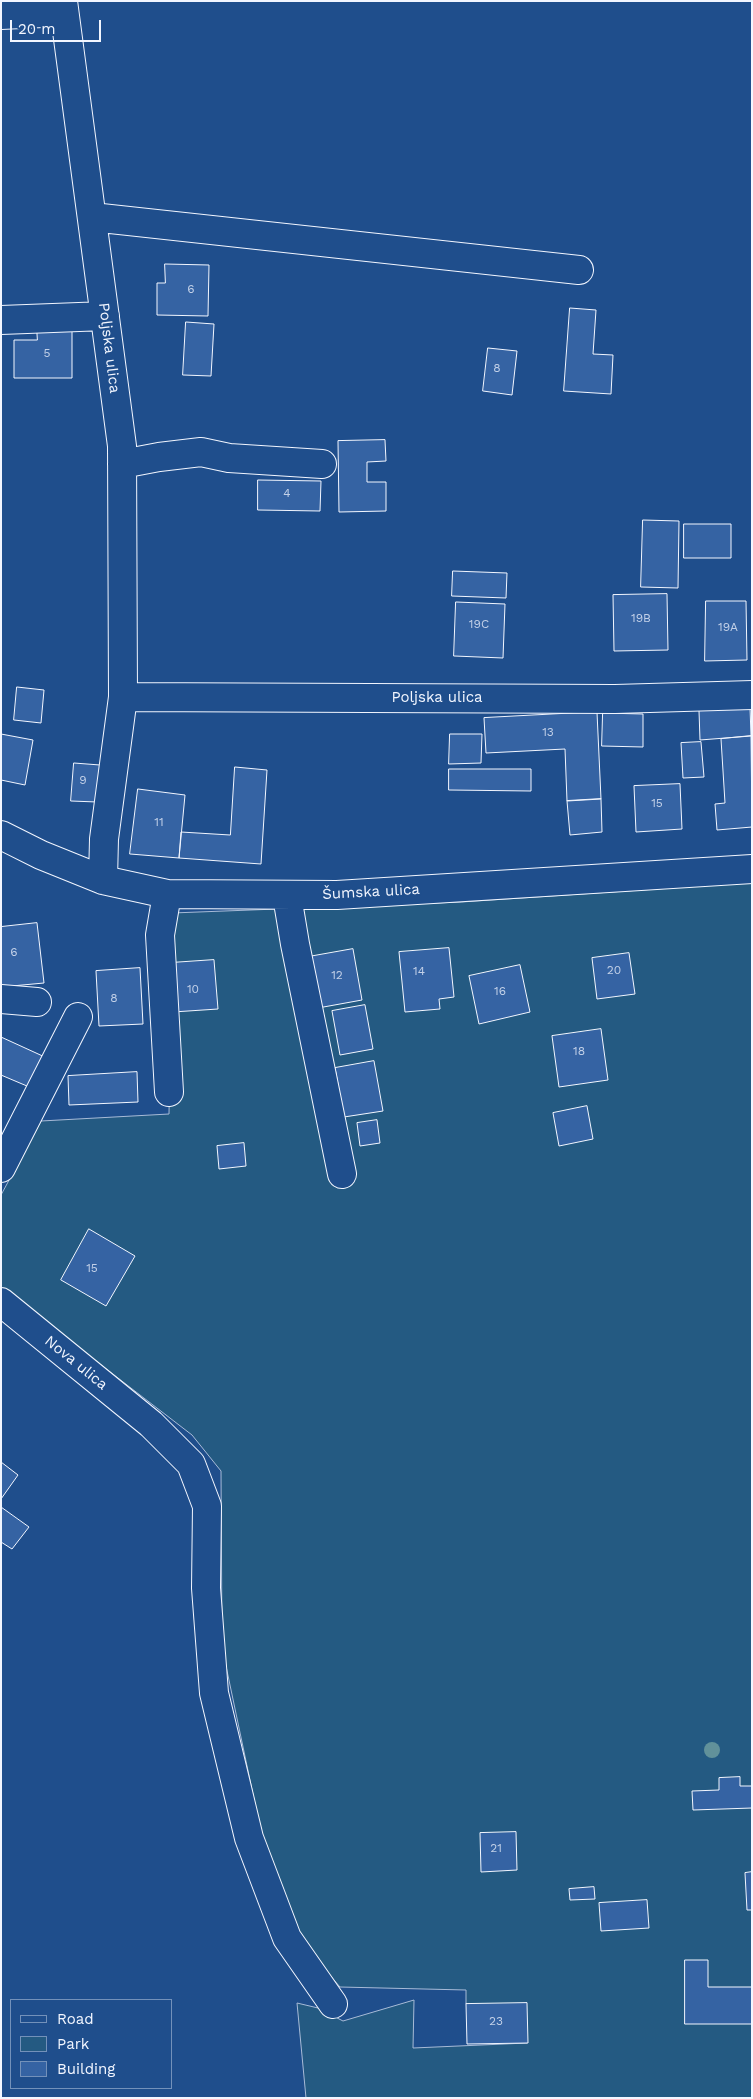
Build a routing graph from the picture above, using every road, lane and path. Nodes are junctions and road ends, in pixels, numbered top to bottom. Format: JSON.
{"nodes":[{"id":1,"x":64,"y":7,"type":"edge"},
{"id":2,"x":1,"y":15,"type":"edge"},
{"id":3,"x":92,"y":217,"type":"junction"},
{"id":4,"x":579,"y":270,"type":"dead end"},
{"id":5,"x":105,"y":316,"type":"junction"},
{"id":6,"x":1,"y":320,"type":"edge"},
{"id":7,"x":122,"y":464,"type":"junction"},
{"id":8,"x":322,"y":464,"type":"dead end"},
{"id":9,"x":752,"y":694,"type":"edge"},
{"id":10,"x":123,"y":696,"type":"junction"},
{"id":11,"x":1,"y":835,"type":"edge"},
{"id":12,"x":752,"y":869,"type":"edge"},
{"id":13,"x":103,"y":880,"type":"junction"},
{"id":14,"x":168,"y":894,"type":"junction"},
{"id":15,"x":288,"y":896,"type":"junction"},
{"id":16,"x":1,"y":999,"type":"edge"},
{"id":17,"x":37,"y":1002,"type":"dead end"},
{"id":18,"x":78,"y":1017,"type":"dead end"},
{"id":19,"x":169,"y":1092,"type":"dead end"},
{"id":20,"x":1,"y":1168,"type":"edge"},
{"id":21,"x":342,"y":1174,"type":"dead end"},
{"id":22,"x":1,"y":1302,"type":"edge"},
{"id":23,"x":333,"y":2004,"type":"dead end"}],
"edges":[{"from":1,"to":2,"type":"street"},
{"from":1,"to":3,"type":"street","name":"Poljska ulica"},
{"from":3,"to":4,"type":"street"},
{"from":3,"to":5,"type":"street","name":"Poljska ulica"},
{"from":5,"to":6,"type":"street"},
{"from":5,"to":7,"type":"street","name":"Poljska ulica"},
{"from":7,"to":8,"type":"street"},
{"from":7,"to":10,"type":"street","name":"Poljska ulica"},
{"from":9,"to":10,"type":"street","name":"Poljska ulica"},
{"from":10,"to":13,"type":"street","name":"Poljska ulica"},
{"from":11,"to":13,"type":"street","name":"Šumska ulica"},
{"from":12,"to":15,"type":"street","name":"Šumska ulica"},
{"from":13,"to":14,"type":"street","name":"Šumska ulica"},
{"from":14,"to":15,"type":"street","name":"Šumska ulica"},
{"from":14,"to":19,"type":"street"},
{"from":15,"to":21,"type":"street"},
{"from":16,"to":17,"type":"street"},
{"from":18,"to":20,"type":"street"},
{"from":22,"to":23,"type":"street","name":"Nova ulica"}]}
